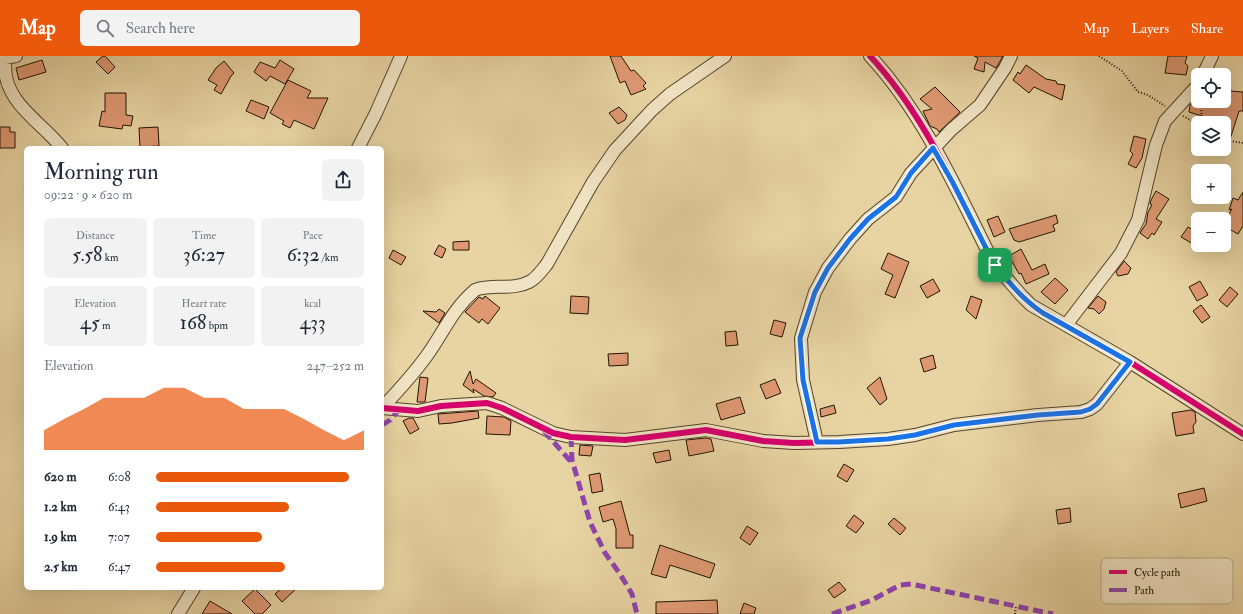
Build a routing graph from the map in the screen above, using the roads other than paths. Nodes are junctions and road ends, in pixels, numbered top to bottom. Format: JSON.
{"nodes":[{"id":1,"x":401,"y":56,"type":"edge"},
{"id":2,"x":725,"y":56,"type":"edge"},
{"id":3,"x":870,"y":56,"type":"edge"},
{"id":4,"x":1011,"y":56,"type":"edge"},
{"id":5,"x":1212,"y":56,"type":"edge"},
{"id":6,"x":7,"y":57,"type":"edge"},
{"id":7,"x":1206,"y":68,"type":"edge"},
{"id":8,"x":1191,"y":93,"type":"edge"},
{"id":9,"x":60,"y":146,"type":"edge"},
{"id":10,"x":359,"y":146,"type":"edge"},
{"id":11,"x":933,"y":148,"type":"junction"},
{"id":12,"x":1066,"y":325,"type":"junction"},
{"id":13,"x":1130,"y":362,"type":"junction"},
{"id":14,"x":384,"y":406,"type":"edge"},
{"id":15,"x":384,"y":408,"type":"edge"},
{"id":16,"x":1243,"y":434,"type":"edge"},
{"id":17,"x":817,"y":442,"type":"junction"},
{"id":18,"x":193,"y":590,"type":"edge"},
{"id":19,"x":180,"y":613,"type":"edge"}],
"edges":[{"from":1,"to":10,"type":"street"},
{"from":2,"to":14,"type":"street"},
{"from":3,"to":11,"type":"street"},
{"from":4,"to":11,"type":"street"},
{"from":5,"to":7,"type":"street"},
{"from":6,"to":9,"type":"street"},
{"from":8,"to":12,"type":"street"},
{"from":11,"to":12,"type":"street"},
{"from":11,"to":17,"type":"street"},
{"from":12,"to":13,"type":"street"},
{"from":13,"to":16,"type":"street"},
{"from":13,"to":17,"type":"street"},
{"from":15,"to":17,"type":"street"},
{"from":18,"to":19,"type":"street"}]}
